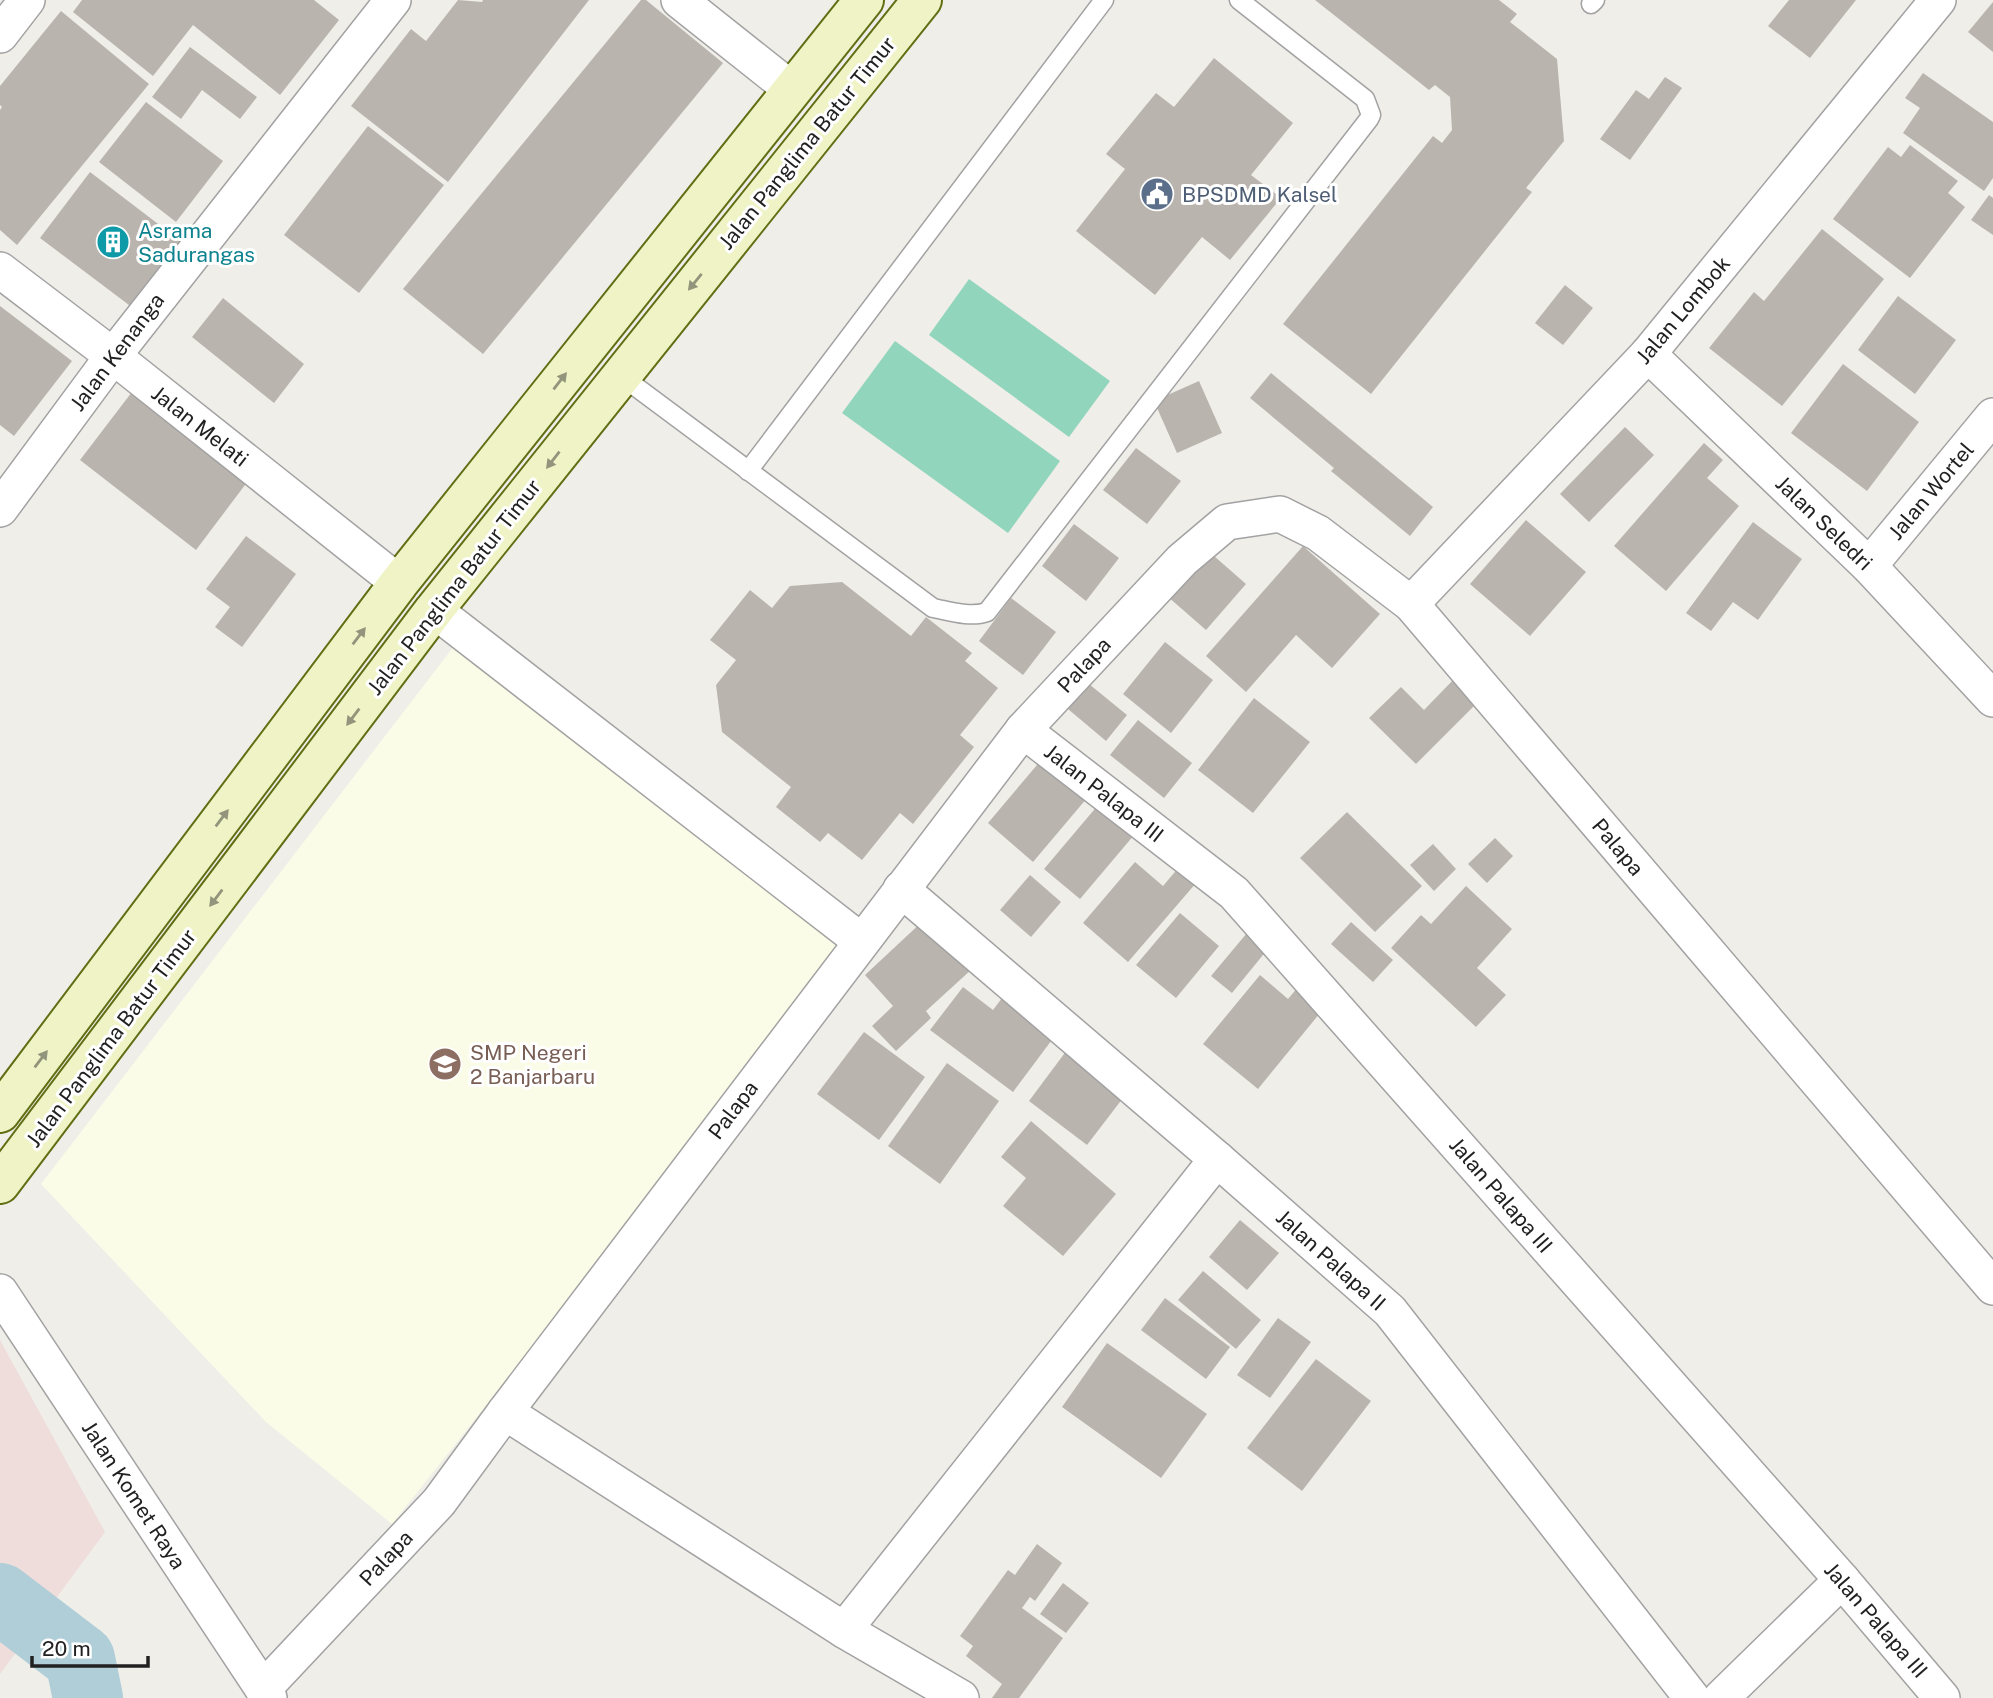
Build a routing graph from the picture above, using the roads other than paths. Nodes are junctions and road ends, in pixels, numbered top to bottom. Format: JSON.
{"nodes":[{"id":1,"x":27,"y":0,"type":"edge"},
{"id":2,"x":394,"y":0,"type":"edge"},
{"id":3,"x":680,"y":0,"type":"edge"},
{"id":4,"x":864,"y":0,"type":"edge"},
{"id":5,"x":922,"y":0,"type":"edge"},
{"id":6,"x":1104,"y":0,"type":"edge"},
{"id":7,"x":1239,"y":0,"type":"edge"},
{"id":8,"x":1938,"y":0,"type":"edge"},
{"id":9,"x":0,"y":35,"type":"edge"},
{"id":10,"x":791,"y":89,"type":"junction"},
{"id":11,"x":709,"y":192,"type":"junction"},
{"id":12,"x":746,"y":219,"type":"junction"},
{"id":13,"x":0,"y":270,"type":"edge"},
{"id":14,"x":600,"y":330,"type":"junction"},
{"id":15,"x":1648,"y":354,"type":"junction"},
{"id":16,"x":113,"y":356,"type":"junction"},
{"id":17,"x":627,"y":366,"type":"junction"},
{"id":18,"x":1993,"y":416,"type":"edge"},
{"id":19,"x":748,"y":471,"type":"junction"},
{"id":20,"x":0,"y":509,"type":"edge"},
{"id":21,"x":1870,"y":566,"type":"junction"},
{"id":22,"x":399,"y":583,"type":"junction"},
{"id":23,"x":1411,"y":604,"type":"junction"},
{"id":24,"x":434,"y":610,"type":"junction"},
{"id":25,"x":1993,"y":699,"type":"edge"},
{"id":26,"x":1023,"y":730,"type":"junction"},
{"id":27,"x":901,"y":889,"type":"junction"},
{"id":28,"x":861,"y":941,"type":"junction"},
{"id":29,"x":0,"y":1113,"type":"edge"},
{"id":30,"x":1217,"y":1158,"type":"junction"},
{"id":31,"x":0,"y":1184,"type":"edge"},
{"id":32,"x":1993,"y":1287,"type":"edge"},
{"id":33,"x":0,"y":1292,"type":"edge"},
{"id":34,"x":505,"y":1412,"type":"junction"},
{"id":35,"x":1842,"y":1580,"type":"junction"},
{"id":36,"x":844,"y":1630,"type":"junction"},
{"id":37,"x":266,"y":1693,"type":"edge"},
{"id":38,"x":961,"y":1698,"type":"edge"},
{"id":39,"x":1692,"y":1698,"type":"edge"},
{"id":40,"x":1721,"y":1698,"type":"edge"},
{"id":41,"x":1942,"y":1698,"type":"edge"}],
"edges":[{"from":1,"to":9,"type":"street"},
{"from":2,"to":16,"type":"street","name":"Jalan Kenanga"},
{"from":3,"to":10,"type":"street"},
{"from":4,"to":10,"type":"main road","name":"Jalan Panglima Batur Timur"},
{"from":5,"to":12,"type":"main road","name":"Jalan Panglima Batur Timur"},
{"from":6,"to":19,"type":"lane"},
{"from":7,"to":19,"type":"lane"},
{"from":8,"to":15,"type":"street","name":"Jalan Lombok"},
{"from":10,"to":11,"type":"main road","name":"Jalan Panglima Batur Timur"},
{"from":11,"to":12,"type":"main road"},
{"from":11,"to":14,"type":"main road","name":"Jalan Panglima Batur Timur"},
{"from":12,"to":17,"type":"main road","name":"Jalan Panglima Batur Timur","one_way":true},
{"from":13,"to":16,"type":"street","name":"Jalan Melati"},
{"from":14,"to":17,"type":"main road"},
{"from":22,"to":14,"type":"main road","name":"Jalan Panglima Batur Timur","one_way":true},
{"from":15,"to":21,"type":"street","name":"Jalan Seledri"},
{"from":15,"to":23,"type":"street","name":"Jalan Lombok"},
{"from":16,"to":20,"type":"street","name":"Jalan Kenanga"},
{"from":16,"to":22,"type":"street","name":"Jalan Melati"},
{"from":17,"to":19,"type":"lane"},
{"from":17,"to":24,"type":"main road","name":"Jalan Panglima Batur Timur","one_way":true},
{"from":18,"to":21,"type":"street","name":"Jalan Wortel"},
{"from":21,"to":25,"type":"street","name":"Jalan Seledri"},
{"from":29,"to":22,"type":"main road","name":"Jalan Panglima Batur Timur","one_way":true},
{"from":23,"to":26,"type":"street","name":"Palapa"},
{"from":23,"to":32,"type":"street","name":"Palapa"},
{"from":24,"to":28,"type":"street"},
{"from":24,"to":31,"type":"main road","name":"Jalan Panglima Batur Timur","one_way":true},
{"from":26,"to":27,"type":"street","name":"Palapa"},
{"from":26,"to":35,"type":"street","name":"Jalan Palapa III"},
{"from":27,"to":28,"type":"street","name":"Palapa"},
{"from":27,"to":30,"type":"street","name":"Jalan Palapa II"},
{"from":28,"to":34,"type":"street","name":"Palapa"},
{"from":30,"to":36,"type":"street"},
{"from":30,"to":39,"type":"street","name":"Jalan Palapa II"},
{"from":33,"to":37,"type":"street","name":"Jalan Komet Raya"},
{"from":34,"to":36,"type":"street"},
{"from":34,"to":37,"type":"street","name":"Palapa"},
{"from":35,"to":40,"type":"street"},
{"from":35,"to":41,"type":"street","name":"Jalan Palapa III"},
{"from":36,"to":38,"type":"street"}]}
